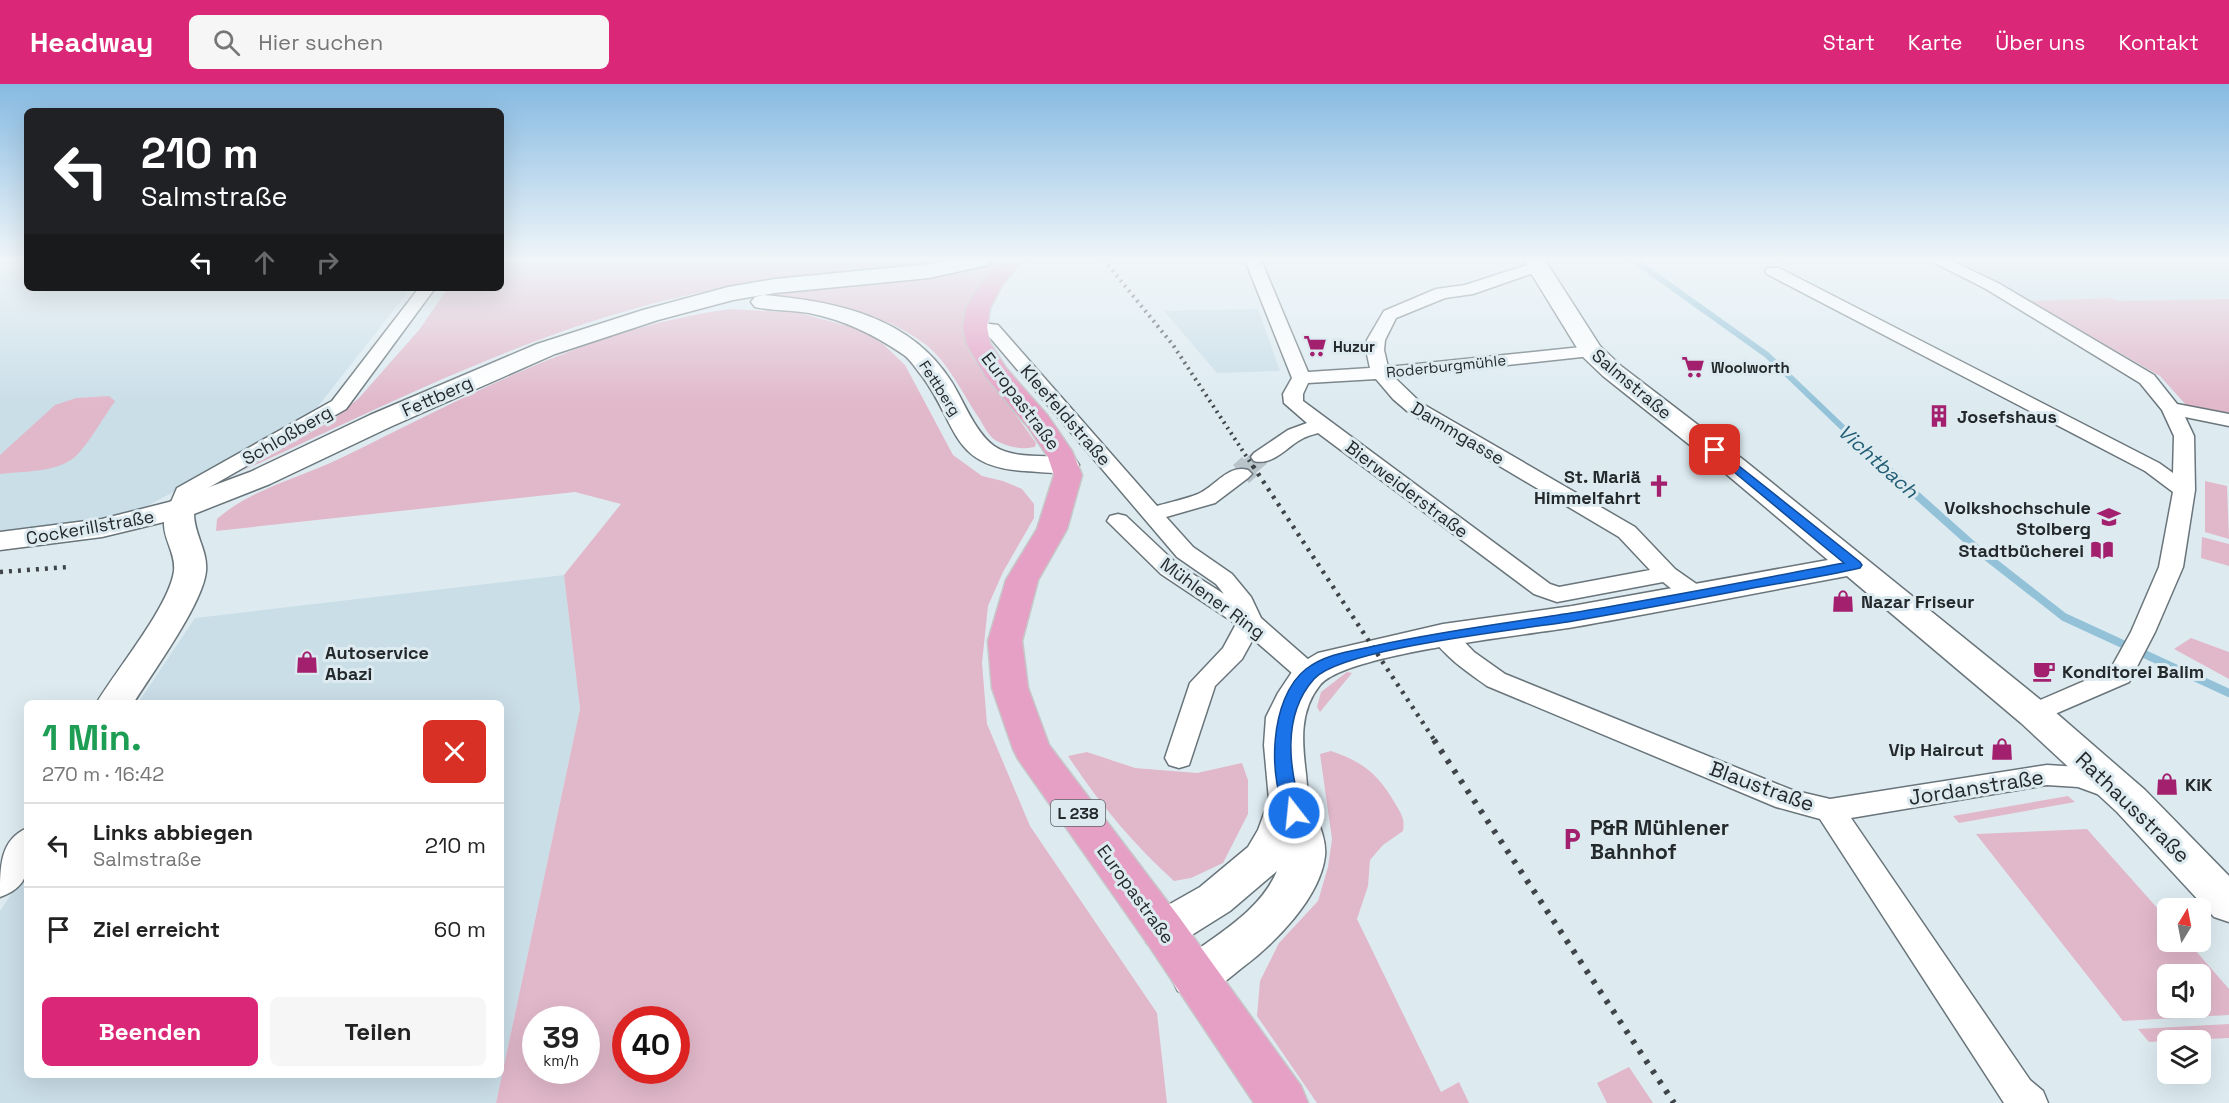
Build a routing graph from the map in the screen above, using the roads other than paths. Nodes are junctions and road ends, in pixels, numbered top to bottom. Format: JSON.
{"nodes":[{"id":1,"x":412,"y":308,"type":"edge"},
{"id":2,"x":685,"y":308,"type":"edge"},
{"id":3,"x":815,"y":308,"type":"edge"},
{"id":4,"x":978,"y":308,"type":"edge"},
{"id":5,"x":1272,"y":308,"type":"edge"},
{"id":6,"x":1408,"y":308,"type":"edge"},
{"id":7,"x":1564,"y":308,"type":"edge"},
{"id":8,"x":1844,"y":308,"type":"edge"},
{"id":9,"x":2028,"y":308,"type":"edge"},
{"id":10,"x":975,"y":327,"type":"junction"},
{"id":11,"x":1591,"y":351,"type":"junction"},
{"id":12,"x":1382,"y":373,"type":"junction"},
{"id":13,"x":1301,"y":378,"type":"junction"},
{"id":14,"x":2171,"y":409,"type":"junction"},
{"id":15,"x":2229,"y":420,"type":"edge"},
{"id":16,"x":1321,"y":425,"type":"junction"},
{"id":17,"x":1261,"y":457,"type":"tunnel mouth"},
{"id":18,"x":1065,"y":465,"type":"junction"},
{"id":19,"x":1241,"y":474,"type":"tunnel mouth"},
{"id":20,"x":2184,"y":490,"type":"junction"},
{"id":21,"x":179,"y":509,"type":"junction"},
{"id":22,"x":1150,"y":514,"type":"junction"},
{"id":23,"x":1118,"y":520,"type":"dead end"},
{"id":24,"x":0,"y":541,"type":"edge"},
{"id":25,"x":1855,"y":565,"type":"junction"},
{"id":26,"x":1667,"y":574,"type":"junction"},
{"id":27,"x":1697,"y":595,"type":"junction"},
{"id":28,"x":1250,"y":622,"type":"junction"},
{"id":29,"x":1443,"y":636,"type":"junction"},
{"id":30,"x":1309,"y":674,"type":"junction"},
{"id":31,"x":117,"y":700,"type":"edge"},
{"id":32,"x":2034,"y":714,"type":"junction"},
{"id":33,"x":1179,"y":758,"type":"dead end"},
{"id":34,"x":2121,"y":792,"type":"junction"},
{"id":35,"x":1289,"y":800,"type":"junction"},
{"id":36,"x":1830,"y":810,"type":"junction"},
{"id":37,"x":24,"y":848,"type":"edge"},
{"id":38,"x":0,"y":880,"type":"edge"},
{"id":39,"x":2229,"y":904,"type":"edge"},
{"id":40,"x":1163,"y":930,"type":"junction"},
{"id":41,"x":1194,"y":977,"type":"junction"},
{"id":42,"x":1283,"y":1103,"type":"edge"},
{"id":43,"x":2030,"y":1103,"type":"edge"}],
"edges":[{"from":1,"to":21,"type":"street","name":"Schloßberg"},
{"from":2,"to":21,"type":"street","name":"Fettberg"},
{"from":3,"to":18,"type":"street","name":"Fettberg"},
{"from":4,"to":10,"type":"main road"},
{"from":5,"to":13,"type":"street"},
{"from":6,"to":12,"type":"street","name":"Dammgasse"},
{"from":7,"to":11,"type":"street","name":"Salmstraße"},
{"from":8,"to":20,"type":"street"},
{"from":9,"to":14,"type":"street"},
{"from":10,"to":18,"type":"main road","name":"Europastraße"},
{"from":10,"to":22,"type":"street","name":"Kleefeldstraße"},
{"from":11,"to":12,"type":"street","name":"Roderburgmühle"},
{"from":11,"to":25,"type":"street","name":"Salmstraße"},
{"from":12,"to":13,"type":"street","name":"Roderburgmühle"},
{"from":12,"to":26,"type":"street","name":"Dammgasse"},
{"from":13,"to":16,"type":"street","name":"Bierweiderstraße"},
{"from":14,"to":15,"type":"street"},
{"from":14,"to":20,"type":"street"},
{"from":16,"to":17,"type":"street"},
{"from":16,"to":26,"type":"street","name":"Bierweiderstraße"},
{"from":18,"to":40,"type":"main road","name":"Europastraße","number":"L 238"},
{"from":19,"to":22,"type":"street"},
{"from":20,"to":32,"type":"street"},
{"from":21,"to":24,"type":"street","name":"Cockerillstraße"},
{"from":21,"to":31,"type":"street"},
{"from":22,"to":28,"type":"street","name":"Kleefeldstraße"},
{"from":23,"to":28,"type":"street","name":"Mühlener Ring"},
{"from":25,"to":27,"type":"street"},
{"from":25,"to":32,"type":"street","name":"Salmstraße"},
{"from":26,"to":27,"type":"street","name":"Dammgasse"},
{"from":27,"to":29,"type":"street"},
{"from":28,"to":30,"type":"street","name":"Mühlener Ring"},
{"from":28,"to":33,"type":"street"},
{"from":29,"to":30,"type":"street"},
{"from":29,"to":36,"type":"street","name":"Blaustraße"},
{"from":30,"to":35,"type":"street"},
{"from":32,"to":34,"type":"street","name":"Rathausstraße"},
{"from":34,"to":36,"type":"street","name":"Jordanstraße"},
{"from":34,"to":39,"type":"street","name":"Rathausstraße"},
{"from":35,"to":40,"type":"street"},
{"from":35,"to":41,"type":"street"},
{"from":36,"to":43,"type":"street","name":"Blaustraße"},
{"from":37,"to":38,"type":"street"},
{"from":40,"to":41,"type":"main road","name":"Europastraße","number":"L 238"},
{"from":41,"to":42,"type":"main road","name":"Europastraße","number":"L 238"}]}
